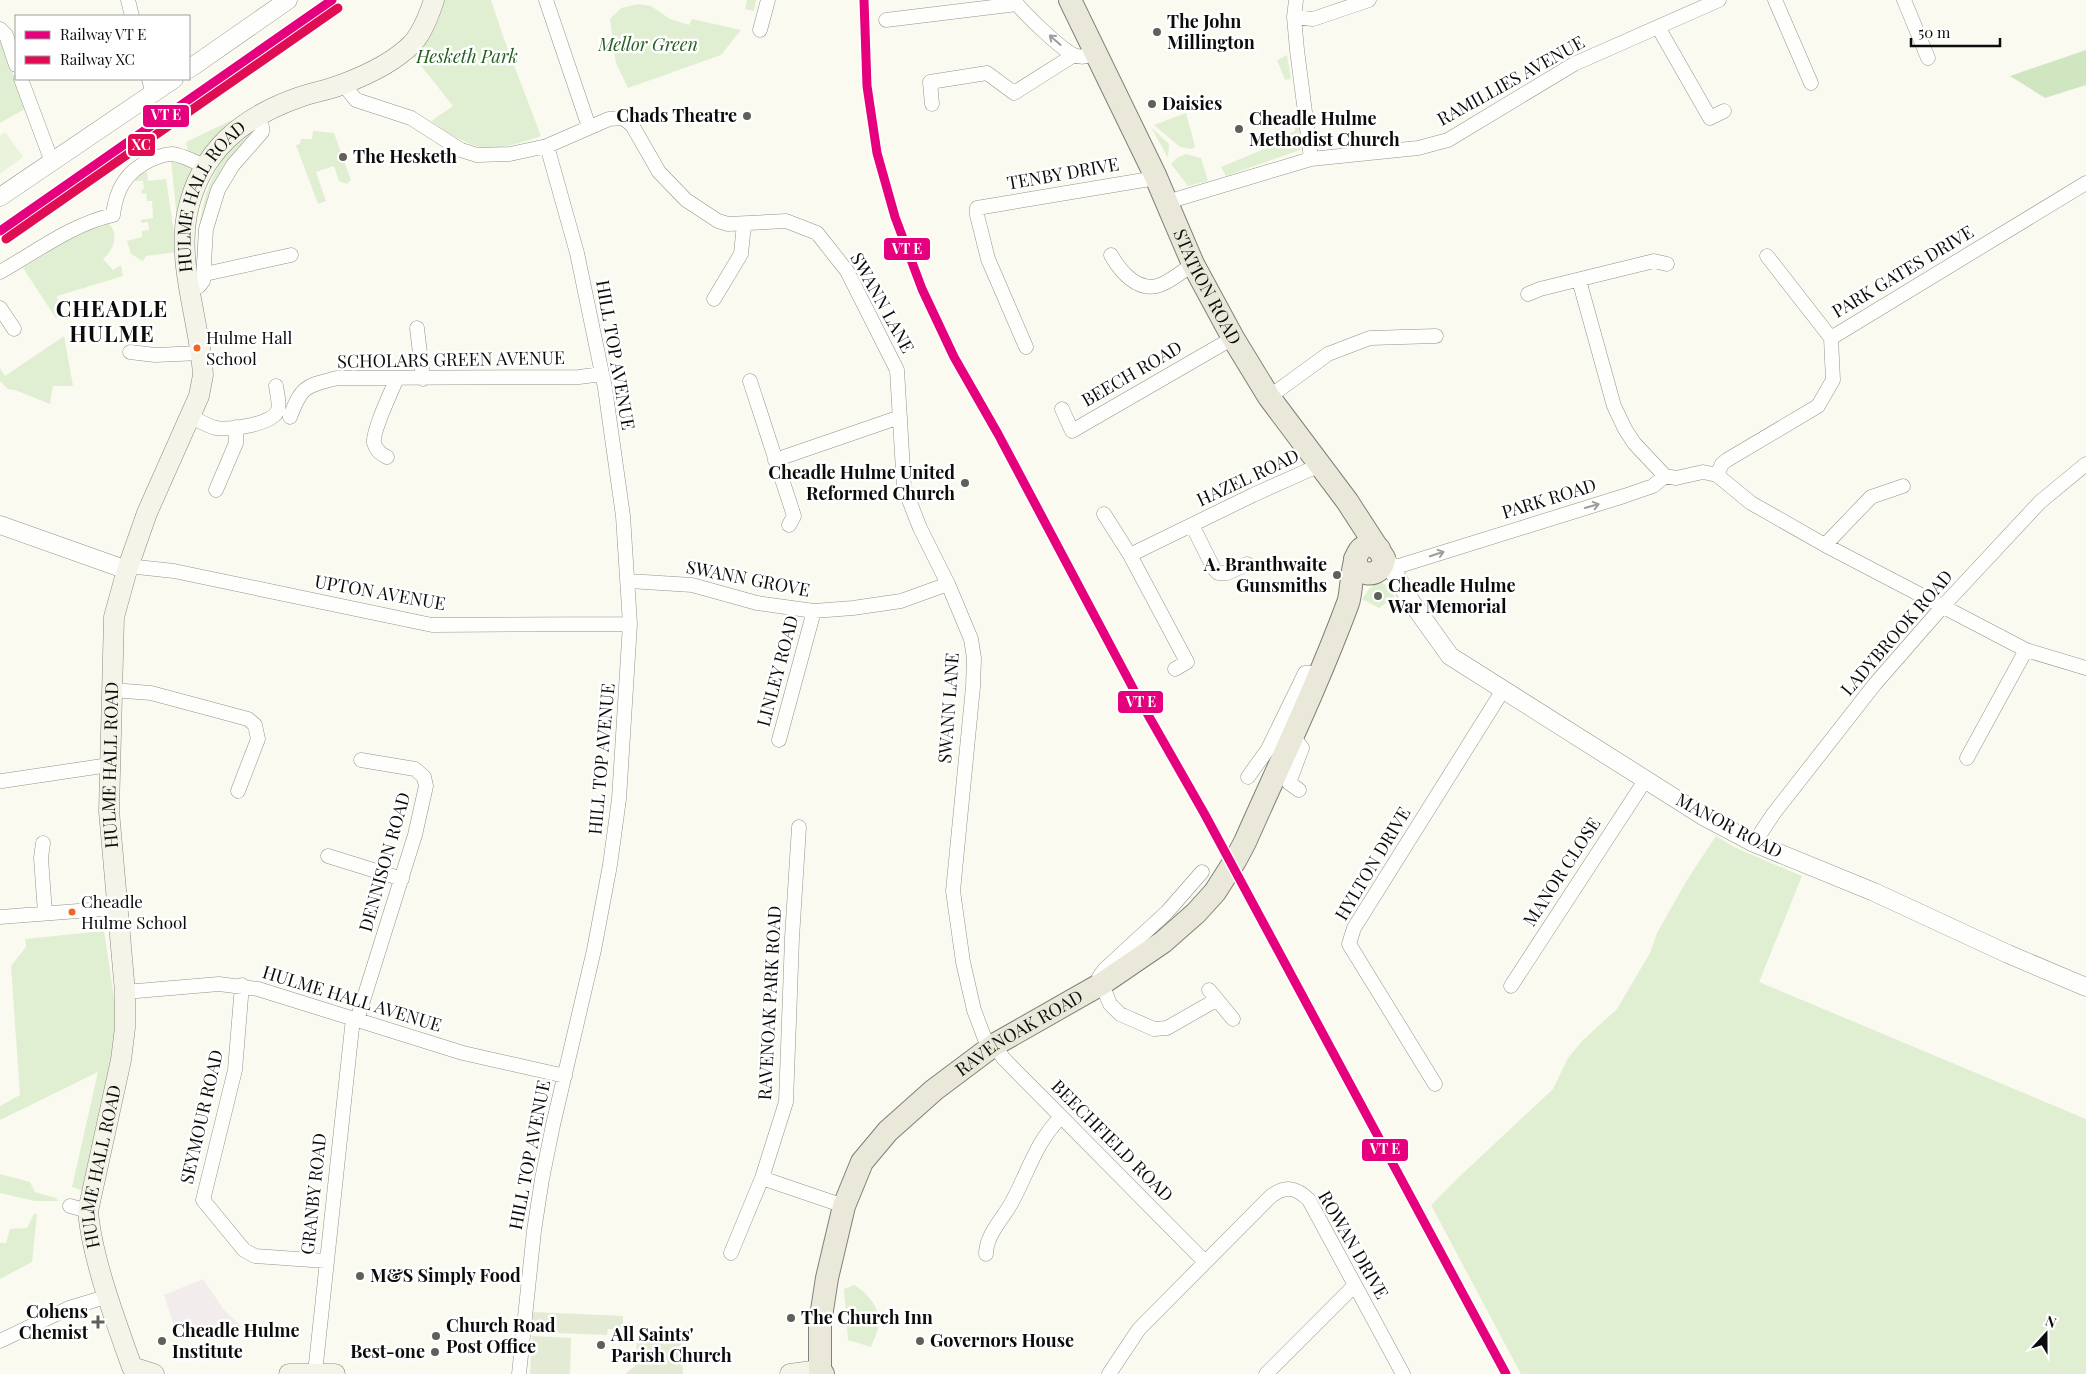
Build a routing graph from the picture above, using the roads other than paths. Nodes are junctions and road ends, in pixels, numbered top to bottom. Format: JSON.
{"nodes":[{"id":1,"x":128,"y":0,"type":"edge"},
{"id":2,"x":288,"y":0,"type":"edge"},
{"id":3,"x":434,"y":0,"type":"edge"},
{"id":4,"x":546,"y":0,"type":"edge"},
{"id":5,"x":768,"y":0,"type":"edge"},
{"id":6,"x":1070,"y":0,"type":"edge"},
{"id":7,"x":1296,"y":0,"type":"edge"},
{"id":8,"x":1370,"y":0,"type":"edge"},
{"id":9,"x":1719,"y":0,"type":"edge"},
{"id":10,"x":1775,"y":0,"type":"edge"},
{"id":11,"x":1904,"y":0,"type":"edge"},
{"id":12,"x":1016,"y":2,"type":"edge"},
{"id":13,"x":132,"y":15,"type":"edge"},
{"id":14,"x":1294,"y":17,"type":"junction"},
{"id":15,"x":886,"y":20,"type":"dead end"},
{"id":16,"x":1658,"y":27,"type":"junction"},
{"id":17,"x":0,"y":29,"type":"edge"},
{"id":18,"x":760,"y":30,"type":"dead end"},
{"id":19,"x":1097,"y":53,"type":"junction"},
{"id":20,"x":1074,"y":55,"type":"junction"},
{"id":21,"x":1928,"y":58,"type":"dead end"},
{"id":22,"x":15,"y":62,"type":"edge"},
{"id":23,"x":190,"y":68,"type":"edge"},
{"id":24,"x":21,"y":80,"type":"edge"},
{"id":25,"x":171,"y":80,"type":"edge"},
{"id":26,"x":1811,"y":83,"type":"dead end"},
{"id":27,"x":344,"y":84,"type":"junction"},
{"id":28,"x":151,"y":86,"type":"edge"},
{"id":29,"x":932,"y":104,"type":"dead end"},
{"id":30,"x":1724,"y":110,"type":"dead end"},
{"id":31,"x":256,"y":115,"type":"junction"},
{"id":32,"x":590,"y":127,"type":"junction"},
{"id":33,"x":547,"y":146,"type":"junction"},
{"id":34,"x":1311,"y":159,"type":"junction"},
{"id":35,"x":52,"y":162,"type":"junction"},
{"id":36,"x":205,"y":166,"type":"junction"},
{"id":37,"x":1156,"y":178,"type":"junction"},
{"id":38,"x":2086,"y":183,"type":"edge"},
{"id":39,"x":0,"y":197,"type":"edge"},
{"id":40,"x":1167,"y":202,"type":"junction"},
{"id":41,"x":744,"y":224,"type":"junction"},
{"id":42,"x":291,"y":255,"type":"dead end"},
{"id":43,"x":1111,"y":255,"type":"dead end"},
{"id":44,"x":1767,"y":256,"type":"dead end"},
{"id":45,"x":1193,"y":264,"type":"junction"},
{"id":46,"x":1667,"y":264,"type":"dead end"},
{"id":47,"x":0,"y":272,"type":"edge"},
{"id":48,"x":205,"y":274,"type":"junction"},
{"id":49,"x":1579,"y":280,"type":"junction"},
{"id":50,"x":190,"y":290,"type":"junction"},
{"id":51,"x":1528,"y":294,"type":"dead end"},
{"id":52,"x":714,"y":299,"type":"dead end"},
{"id":53,"x":0,"y":308,"type":"edge"},
{"id":54,"x":417,"y":328,"type":"dead end"},
{"id":55,"x":14,"y":329,"type":"dead end"},
{"id":56,"x":1436,"y":336,"type":"dead end"},
{"id":57,"x":1233,"y":338,"type":"junction"},
{"id":58,"x":1831,"y":338,"type":"junction"},
{"id":59,"x":1026,"y":348,"type":"dead end"},
{"id":60,"x":130,"y":352,"type":"dead end"},
{"id":61,"x":201,"y":353,"type":"junction"},
{"id":62,"x":602,"y":374,"type":"junction"},
{"id":63,"x":396,"y":378,"type":"junction"},
{"id":64,"x":422,"y":379,"type":"junction"},
{"id":65,"x":750,"y":381,"type":"dead end"},
{"id":66,"x":276,"y":386,"type":"dead end"},
{"id":67,"x":1269,"y":397,"type":"junction"},
{"id":68,"x":1062,"y":409,"type":"dead end"},
{"id":69,"x":190,"y":416,"type":"junction"},
{"id":70,"x":290,"y":417,"type":"dead end"},
{"id":71,"x":900,"y":417,"type":"junction"},
{"id":72,"x":236,"y":427,"type":"junction"},
{"id":73,"x":387,"y":457,"type":"dead end"},
{"id":74,"x":775,"y":460,"type":"junction"},
{"id":75,"x":2086,"y":464,"type":"edge"},
{"id":76,"x":1320,"y":465,"type":"junction"},
{"id":77,"x":1717,"y":474,"type":"junction"},
{"id":78,"x":1665,"y":476,"type":"junction"},
{"id":79,"x":1903,"y":486,"type":"dead end"},
{"id":80,"x":216,"y":490,"type":"dead end"},
{"id":81,"x":1104,"y":514,"type":"dead end"},
{"id":82,"x":0,"y":525,"type":"edge"},
{"id":83,"x":789,"y":525,"type":"dead end"},
{"id":84,"x":1192,"y":525,"type":"junction"},
{"id":85,"x":1825,"y":545,"type":"junction"},
{"id":86,"x":1130,"y":555,"type":"junction"},
{"id":87,"x":1373,"y":561,"type":"junction"},
{"id":88,"x":1247,"y":564,"type":"dead end"},
{"id":89,"x":127,"y":570,"type":"junction"},
{"id":90,"x":629,"y":581,"type":"junction"},
{"id":91,"x":948,"y":584,"type":"junction"},
{"id":92,"x":1943,"y":606,"type":"junction"},
{"id":93,"x":814,"y":611,"type":"junction"},
{"id":94,"x":630,"y":624,"type":"junction"},
{"id":95,"x":2026,"y":650,"type":"junction"},
{"id":96,"x":2086,"y":668,"type":"edge"},
{"id":97,"x":1175,"y":669,"type":"dead end"},
{"id":98,"x":1320,"y":673,"type":"junction"},
{"id":99,"x":112,"y":690,"type":"junction"},
{"id":100,"x":1504,"y":690,"type":"junction"},
{"id":101,"x":1292,"y":735,"type":"junction"},
{"id":102,"x":779,"y":740,"type":"dead end"},
{"id":103,"x":1967,"y":758,"type":"dead end"},
{"id":104,"x":361,"y":760,"type":"dead end"},
{"id":105,"x":109,"y":765,"type":"junction"},
{"id":106,"x":1248,"y":777,"type":"dead end"},
{"id":107,"x":1646,"y":779,"type":"junction"},
{"id":108,"x":2,"y":781,"type":"dead end"},
{"id":109,"x":238,"y":790,"type":"dead end"},
{"id":110,"x":1298,"y":790,"type":"dead end"},
{"id":111,"x":800,"y":827,"type":"dead end"},
{"id":112,"x":43,"y":843,"type":"dead end"},
{"id":113,"x":1754,"y":843,"type":"junction"},
{"id":114,"x":328,"y":856,"type":"dead end"},
{"id":115,"x":1202,"y":872,"type":"dead end"},
{"id":116,"x":402,"y":879,"type":"junction"},
{"id":117,"x":117,"y":908,"type":"junction"},
{"id":118,"x":45,"y":913,"type":"junction"},
{"id":119,"x":0,"y":917,"type":"edge"},
{"id":120,"x":1102,"y":983,"type":"junction"},
{"id":121,"x":242,"y":986,"type":"junction"},
{"id":122,"x":1511,"y":986,"type":"dead end"},
{"id":123,"x":2086,"y":987,"type":"edge"},
{"id":124,"x":125,"y":992,"type":"junction"},
{"id":125,"x":355,"y":1019,"type":"junction"},
{"id":126,"x":1232,"y":1019,"type":"dead end"},
{"id":127,"x":992,"y":1047,"type":"junction"},
{"id":128,"x":564,"y":1076,"type":"junction"},
{"id":129,"x":1435,"y":1084,"type":"dead end"},
{"id":130,"x":1061,"y":1117,"type":"junction"},
{"id":131,"x":762,"y":1178,"type":"junction"},
{"id":132,"x":844,"y":1206,"type":"junction"},
{"id":133,"x":731,"y":1253,"type":"dead end"},
{"id":134,"x":986,"y":1254,"type":"dead end"},
{"id":135,"x":326,"y":1261,"type":"junction"},
{"id":136,"x":1205,"y":1262,"type":"junction"},
{"id":137,"x":1355,"y":1285,"type":"junction"},
{"id":138,"x":109,"y":1296,"type":"junction"},
{"id":139,"x":0,"y":1341,"type":"edge"},
{"id":140,"x":129,"y":1371,"type":"edge"},
{"id":141,"x":821,"y":1372,"type":"edge"},
{"id":142,"x":154,"y":1374,"type":"edge"},
{"id":143,"x":289,"y":1374,"type":"edge"},
{"id":144,"x":325,"y":1374,"type":"edge"},
{"id":145,"x":519,"y":1374,"type":"edge"},
{"id":146,"x":790,"y":1374,"type":"edge"},
{"id":147,"x":1109,"y":1374,"type":"edge"},
{"id":148,"x":1266,"y":1374,"type":"edge"},
{"id":149,"x":1403,"y":1374,"type":"edge"}],
"edges":[{"from":1,"to":13,"type":"street"},
{"from":2,"to":23,"type":"street"},
{"from":3,"to":27,"type":"main road","name":"HULME HALL ROAD"},
{"from":4,"to":32,"type":"street"},
{"from":5,"to":18,"type":"street"},
{"from":6,"to":19,"type":"main road","name":"STATION ROAD"},
{"from":7,"to":14,"type":"street"},
{"from":8,"to":14,"type":"street"},
{"from":9,"to":16,"type":"street","name":"RAMILLIES AVENUE"},
{"from":10,"to":26,"type":"street"},
{"from":11,"to":21,"type":"street"},
{"from":12,"to":15,"type":"street"},
{"from":20,"to":12,"type":"street","one_way":true},
{"from":14,"to":34,"type":"street"},
{"from":16,"to":30,"type":"street"},
{"from":16,"to":34,"type":"street","name":"RAMILLIES AVENUE"},
{"from":17,"to":22,"type":"street"},
{"from":19,"to":20,"type":"street"},
{"from":19,"to":37,"type":"main road","name":"STATION ROAD"},
{"from":20,"to":29,"type":"street"},
{"from":24,"to":35,"type":"street"},
{"from":25,"to":28,"type":"street"},
{"from":27,"to":31,"type":"main road","name":"HULME HALL ROAD"},
{"from":27,"to":33,"type":"street","name":"SWANN LANE"},
{"from":28,"to":35,"type":"street"},
{"from":31,"to":36,"type":"main road","name":"HULME HALL ROAD"},
{"from":31,"to":48,"type":"street","name":"HULME HALL ROAD"},
{"from":32,"to":33,"type":"street","name":"SWANN LANE"},
{"from":32,"to":41,"type":"street","name":"SWANN LANE"},
{"from":33,"to":62,"type":"street","name":"HILL TOP AVENUE"},
{"from":34,"to":40,"type":"street","name":"RAMILLIES AVENUE"},
{"from":35,"to":39,"type":"street"},
{"from":36,"to":47,"type":"street"},
{"from":36,"to":50,"type":"main road","name":"HULME HALL ROAD"},
{"from":37,"to":40,"type":"main road","name":"STATION ROAD"},
{"from":37,"to":59,"type":"street","name":"TENBY DRIVE"},
{"from":38,"to":58,"type":"street","name":"PARK GATES DRIVE"},
{"from":40,"to":45,"type":"main road","name":"STATION ROAD"},
{"from":41,"to":52,"type":"street"},
{"from":41,"to":71,"type":"street","name":"SWANN LANE"},
{"from":42,"to":48,"type":"street"},
{"from":43,"to":45,"type":"street"},
{"from":44,"to":58,"type":"street"},
{"from":45,"to":57,"type":"main road","name":"STATION ROAD"},
{"from":46,"to":49,"type":"street"},
{"from":48,"to":50,"type":"street","name":"HULME HALL ROAD"},
{"from":49,"to":51,"type":"street"},
{"from":49,"to":78,"type":"street"},
{"from":50,"to":61,"type":"main road","name":"HULME HALL ROAD"},
{"from":53,"to":55,"type":"street"},
{"from":54,"to":64,"type":"street"},
{"from":56,"to":67,"type":"street"},
{"from":57,"to":67,"type":"main road","name":"STATION ROAD"},
{"from":57,"to":68,"type":"street","name":"BEECH ROAD"},
{"from":58,"to":77,"type":"street","name":"PARK GATES DRIVE"},
{"from":60,"to":61,"type":"street"},
{"from":61,"to":69,"type":"main road","name":"HULME HALL ROAD"},
{"from":62,"to":64,"type":"street","name":"SCHOLARS GREEN AVENUE"},
{"from":62,"to":90,"type":"street","name":"HILL TOP AVENUE"},
{"from":63,"to":64,"type":"street","name":"SCHOLARS GREEN AVENUE"},
{"from":63,"to":70,"type":"street","name":"SCHOLARS GREEN AVENUE"},
{"from":63,"to":73,"type":"street"},
{"from":65,"to":74,"type":"street"},
{"from":66,"to":72,"type":"street"},
{"from":67,"to":76,"type":"main road","name":"STATION ROAD"},
{"from":69,"to":72,"type":"street"},
{"from":69,"to":89,"type":"main road","name":"HULME HALL ROAD"},
{"from":71,"to":74,"type":"street"},
{"from":71,"to":91,"type":"street","name":"SWANN LANE"},
{"from":72,"to":80,"type":"street"},
{"from":74,"to":83,"type":"street"},
{"from":75,"to":92,"type":"street","name":"LADYBROOK ROAD"},
{"from":76,"to":84,"type":"street","name":"HAZEL ROAD"},
{"from":76,"to":87,"type":"main road","name":"STATION ROAD"},
{"from":77,"to":78,"type":"street"},
{"from":77,"to":85,"type":"street"},
{"from":87,"to":78,"type":"street","name":"PARK ROAD","one_way":true},
{"from":79,"to":85,"type":"street"},
{"from":81,"to":86,"type":"street"},
{"from":82,"to":89,"type":"street"},
{"from":84,"to":86,"type":"street","name":"HAZEL ROAD"},
{"from":84,"to":88,"type":"street","name":"HAZEL ROAD"},
{"from":85,"to":92,"type":"street"},
{"from":86,"to":97,"type":"street"},
{"from":87,"to":98,"type":"main road","name":"RAVENOAK ROAD"},
{"from":87,"to":100,"type":"street","name":"MANOR ROAD"},
{"from":89,"to":94,"type":"street","name":"UPTON AVENUE"},
{"from":89,"to":99,"type":"main road","name":"HULME HALL ROAD"},
{"from":90,"to":93,"type":"street","name":"SWANN GROVE"},
{"from":90,"to":94,"type":"street","name":"HILL TOP AVENUE"},
{"from":91,"to":93,"type":"street","name":"SWANN GROVE"},
{"from":91,"to":127,"type":"street","name":"SWANN LANE"},
{"from":92,"to":95,"type":"street"},
{"from":92,"to":113,"type":"street","name":"LADYBROOK ROAD"},
{"from":93,"to":102,"type":"street","name":"LINLEY ROAD"},
{"from":94,"to":128,"type":"street","name":"HILL TOP AVENUE"},
{"from":95,"to":96,"type":"street"},
{"from":95,"to":103,"type":"street"},
{"from":98,"to":101,"type":"main road","name":"RAVENOAK ROAD"},
{"from":98,"to":106,"type":"street"},
{"from":99,"to":105,"type":"main road","name":"HULME HALL ROAD"},
{"from":99,"to":109,"type":"street"},
{"from":100,"to":107,"type":"street","name":"MANOR ROAD"},
{"from":100,"to":129,"type":"street","name":"HYLTON DRIVE"},
{"from":101,"to":110,"type":"street"},
{"from":101,"to":120,"type":"main road","name":"RAVENOAK ROAD"},
{"from":104,"to":116,"type":"street","name":"DENNISON ROAD"},
{"from":105,"to":108,"type":"street"},
{"from":105,"to":117,"type":"main road","name":"HULME HALL ROAD"},
{"from":107,"to":113,"type":"street","name":"MANOR ROAD"},
{"from":107,"to":122,"type":"street","name":"MANOR CLOSE"},
{"from":111,"to":131,"type":"street","name":"RAVENOAK PARK ROAD"},
{"from":112,"to":118,"type":"street"},
{"from":113,"to":123,"type":"street","name":"MANOR ROAD"},
{"from":114,"to":116,"type":"street"},
{"from":115,"to":120,"type":"street"},
{"from":116,"to":125,"type":"street","name":"DENNISON ROAD"},
{"from":117,"to":118,"type":"street"},
{"from":117,"to":124,"type":"main road","name":"HULME HALL ROAD"},
{"from":118,"to":119,"type":"street"},
{"from":120,"to":126,"type":"street"},
{"from":120,"to":127,"type":"main road","name":"RAVENOAK ROAD"},
{"from":121,"to":124,"type":"street","name":"HULME HALL AVENUE"},
{"from":121,"to":125,"type":"street","name":"HULME HALL AVENUE"},
{"from":121,"to":135,"type":"street","name":"SEYMOUR ROAD"},
{"from":124,"to":138,"type":"main road","name":"HULME HALL ROAD"},
{"from":125,"to":128,"type":"street","name":"HULME HALL AVENUE"},
{"from":125,"to":135,"type":"street","name":"GRANBY ROAD"},
{"from":127,"to":130,"type":"street","name":"BEECHFIELD ROAD"},
{"from":127,"to":132,"type":"main road","name":"RAVENOAK ROAD"},
{"from":128,"to":145,"type":"street","name":"HILL TOP AVENUE"},
{"from":130,"to":134,"type":"street"},
{"from":130,"to":136,"type":"street","name":"BEECHFIELD ROAD"},
{"from":131,"to":132,"type":"street"},
{"from":131,"to":133,"type":"street","name":"RAVENOAK PARK ROAD"},
{"from":132,"to":141,"type":"main road","name":"RAVENOAK ROAD"},
{"from":135,"to":144,"type":"street","name":"GRANBY ROAD"},
{"from":136,"to":137,"type":"street","name":"ROWAN DRIVE"},
{"from":136,"to":147,"type":"street","name":"ROWAN DRIVE"},
{"from":137,"to":148,"type":"street"},
{"from":137,"to":149,"type":"street","name":"ROWAN DRIVE"},
{"from":138,"to":139,"type":"street"},
{"from":138,"to":140,"type":"main road","name":"HULME HALL ROAD"},
{"from":140,"to":142,"type":"main road"},
{"from":141,"to":146,"type":"main road"},
{"from":143,"to":144,"type":"main road"}]}
